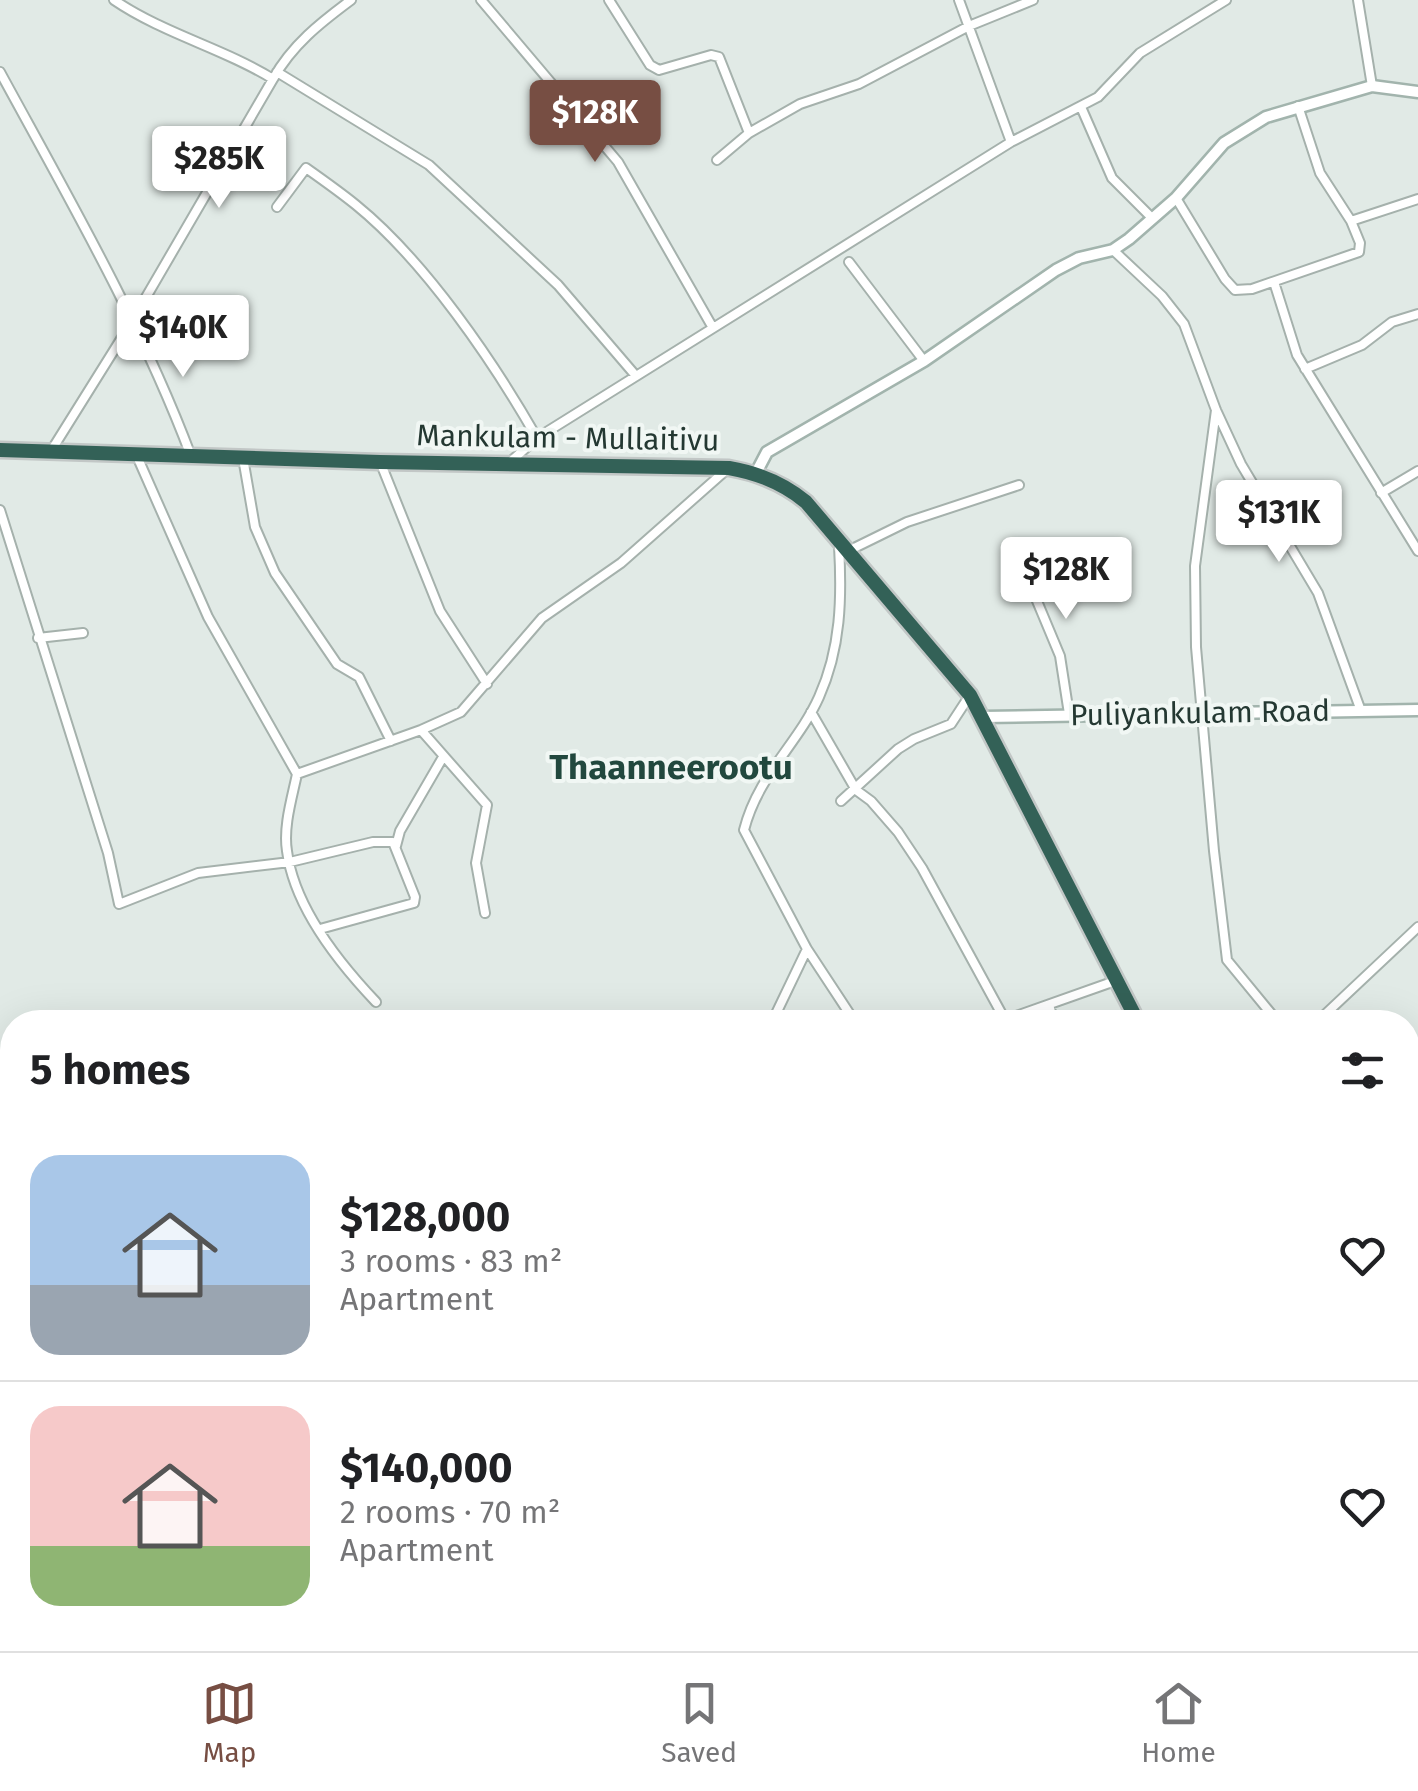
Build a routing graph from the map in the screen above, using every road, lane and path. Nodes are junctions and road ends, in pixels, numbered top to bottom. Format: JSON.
{"nodes":[{"id":1,"x":114,"y":0,"type":"edge"},
{"id":2,"x":350,"y":0,"type":"edge"},
{"id":3,"x":481,"y":0,"type":"edge"},
{"id":4,"x":609,"y":0,"type":"edge"},
{"id":5,"x":959,"y":0,"type":"edge"},
{"id":6,"x":1033,"y":0,"type":"edge"},
{"id":7,"x":1226,"y":0,"type":"edge"},
{"id":8,"x":1358,"y":0,"type":"edge"},
{"id":9,"x":969,"y":26,"type":"junction"},
{"id":10,"x":0,"y":72,"type":"edge"},
{"id":11,"x":275,"y":76,"type":"junction"},
{"id":12,"x":1372,"y":86,"type":"junction"},
{"id":13,"x":1418,"y":92,"type":"edge"},
{"id":14,"x":1298,"y":106,"type":"junction"},
{"id":15,"x":1081,"y":107,"type":"junction"},
{"id":16,"x":749,"y":133,"type":"junction"},
{"id":17,"x":1011,"y":142,"type":"junction"},
{"id":18,"x":717,"y":160,"type":"dead end"},
{"id":19,"x":1176,"y":198,"type":"junction"},
{"id":20,"x":1418,"y":199,"type":"edge"},
{"id":21,"x":277,"y":206,"type":"dead end"},
{"id":22,"x":1152,"y":218,"type":"junction"},
{"id":23,"x":1351,"y":221,"type":"junction"},
{"id":24,"x":1114,"y":250,"type":"junction"},
{"id":25,"x":849,"y":262,"type":"dead end"},
{"id":26,"x":1274,"y":282,"type":"junction"},
{"id":27,"x":1418,"y":314,"type":"edge"},
{"id":28,"x":131,"y":323,"type":"junction"},
{"id":29,"x":712,"y":328,"type":"junction"},
{"id":30,"x":924,"y":361,"type":"junction"},
{"id":31,"x":1305,"y":369,"type":"junction"},
{"id":32,"x":636,"y":376,"type":"junction"},
{"id":33,"x":1216,"y":410,"type":"junction"},
{"id":34,"x":537,"y":438,"type":"junction"},
{"id":35,"x":0,"y":450,"type":"edge"},
{"id":36,"x":52,"y":451,"type":"junction"},
{"id":37,"x":136,"y":454,"type":"junction"},
{"id":38,"x":191,"y":456,"type":"junction"},
{"id":39,"x":243,"y":458,"type":"junction"},
{"id":40,"x":380,"y":462,"type":"junction"},
{"id":41,"x":506,"y":465,"type":"junction"},
{"id":42,"x":728,"y":468,"type":"junction"},
{"id":43,"x":1418,"y":471,"type":"edge"},
{"id":44,"x":756,"y":473,"type":"junction"},
{"id":45,"x":1019,"y":485,"type":"dead end"},
{"id":46,"x":1381,"y":493,"type":"junction"},
{"id":47,"x":0,"y":510,"type":"edge"},
{"id":48,"x":843,"y":546,"type":"junction"},
{"id":49,"x":1008,"y":549,"type":"dead end"},
{"id":50,"x":1418,"y":552,"type":"edge"},
{"id":51,"x":83,"y":633,"type":"dead end"},
{"id":52,"x":38,"y":638,"type":"junction"},
{"id":53,"x":487,"y":684,"type":"junction"},
{"id":54,"x":970,"y":694,"type":"junction"},
{"id":55,"x":1418,"y":710,"type":"edge"},
{"id":56,"x":1361,"y":711,"type":"junction"},
{"id":57,"x":810,"y":712,"type":"junction"},
{"id":58,"x":1069,"y":714,"type":"junction"},
{"id":59,"x":1202,"y":714,"type":"junction"},
{"id":60,"x":983,"y":717,"type":"junction"},
{"id":61,"x":421,"y":730,"type":"junction"},
{"id":62,"x":390,"y":741,"type":"junction"},
{"id":63,"x":443,"y":757,"type":"junction"},
{"id":64,"x":297,"y":774,"type":"junction"},
{"id":65,"x":856,"y":790,"type":"junction"},
{"id":66,"x":842,"y":802,"type":"dead end"},
{"id":67,"x":396,"y":846,"type":"junction"},
{"id":68,"x":290,"y":862,"type":"junction"},
{"id":69,"x":485,"y":913,"type":"dead end"},
{"id":70,"x":1418,"y":926,"type":"edge"},
{"id":71,"x":320,"y":929,"type":"junction"},
{"id":72,"x":807,"y":949,"type":"junction"},
{"id":73,"x":1115,"y":981,"type":"junction"},
{"id":74,"x":376,"y":1002,"type":"dead end"},
{"id":75,"x":1050,"y":1004,"type":"junction"},
{"id":76,"x":778,"y":1010,"type":"edge"},
{"id":77,"x":846,"y":1010,"type":"edge"},
{"id":78,"x":996,"y":1010,"type":"edge"},
{"id":79,"x":1033,"y":1010,"type":"edge"},
{"id":80,"x":1051,"y":1010,"type":"edge"},
{"id":81,"x":1131,"y":1010,"type":"edge"},
{"id":82,"x":1268,"y":1010,"type":"edge"},
{"id":83,"x":1333,"y":1010,"type":"edge"}],
"edges":[{"from":1,"to":11,"type":"street"},
{"from":2,"to":11,"type":"street"},
{"from":3,"to":29,"type":"street"},
{"from":4,"to":16,"type":"street"},
{"from":5,"to":9,"type":"street"},
{"from":6,"to":9,"type":"street"},
{"from":7,"to":15,"type":"street"},
{"from":8,"to":12,"type":"street"},
{"from":9,"to":16,"type":"street"},
{"from":9,"to":17,"type":"street"},
{"from":10,"to":28,"type":"street"},
{"from":11,"to":28,"type":"street"},
{"from":11,"to":32,"type":"street"},
{"from":12,"to":13,"type":"street"},
{"from":12,"to":14,"type":"street"},
{"from":14,"to":19,"type":"street"},
{"from":14,"to":23,"type":"street"},
{"from":15,"to":17,"type":"street"},
{"from":15,"to":22,"type":"street"},
{"from":16,"to":18,"type":"street"},
{"from":17,"to":29,"type":"street"},
{"from":19,"to":22,"type":"street"},
{"from":19,"to":26,"type":"street"},
{"from":20,"to":23,"type":"street"},
{"from":21,"to":34,"type":"street"},
{"from":22,"to":24,"type":"street"},
{"from":23,"to":26,"type":"street"},
{"from":24,"to":30,"type":"street"},
{"from":24,"to":33,"type":"street"},
{"from":25,"to":30,"type":"street"},
{"from":26,"to":31,"type":"street"},
{"from":27,"to":31,"type":"street"},
{"from":28,"to":36,"type":"street"},
{"from":28,"to":38,"type":"street"},
{"from":29,"to":32,"type":"street"},
{"from":30,"to":44,"type":"street"},
{"from":31,"to":46,"type":"street"},
{"from":32,"to":34,"type":"street"},
{"from":33,"to":56,"type":"street"},
{"from":33,"to":59,"type":"street"},
{"from":34,"to":41,"type":"street"},
{"from":35,"to":36,"type":"highway","name":"Mankulam - Mullaitivu"},
{"from":36,"to":37,"type":"highway","name":"Mankulam - Mullaitivu"},
{"from":37,"to":38,"type":"highway","name":"Mankulam - Mullaitivu"},
{"from":37,"to":64,"type":"street"},
{"from":38,"to":39,"type":"highway","name":"Mankulam - Mullaitivu"},
{"from":39,"to":40,"type":"highway","name":"Mankulam - Mullaitivu"},
{"from":39,"to":62,"type":"street"},
{"from":40,"to":41,"type":"highway","name":"Mankulam - Mullaitivu"},
{"from":40,"to":53,"type":"street"},
{"from":41,"to":42,"type":"highway","name":"Mankulam - Mullaitivu"},
{"from":42,"to":44,"type":"highway","name":"Mankulam - Mullaitivu"},
{"from":42,"to":53,"type":"street"},
{"from":43,"to":46,"type":"street"},
{"from":44,"to":48,"type":"highway","name":"Mankulam - Mullaitivu"},
{"from":45,"to":48,"type":"street"},
{"from":46,"to":50,"type":"street"},
{"from":47,"to":52,"type":"street"},
{"from":48,"to":54,"type":"highway","name":"Mankulam - Mullaitivu"},
{"from":48,"to":57,"type":"street"},
{"from":49,"to":58,"type":"street"},
{"from":51,"to":52,"type":"street"},
{"from":52,"to":68,"type":"street"},
{"from":53,"to":61,"type":"street"},
{"from":54,"to":60,"type":"highway","name":"Mankulam - Mullaitivu"},
{"from":54,"to":65,"type":"street"},
{"from":55,"to":56,"type":"street","name":"Puliyankulam Road"},
{"from":56,"to":59,"type":"street","name":"Puliyankulam Road"},
{"from":57,"to":65,"type":"street"},
{"from":57,"to":72,"type":"street"},
{"from":58,"to":59,"type":"street","name":"Puliyankulam Road"},
{"from":58,"to":60,"type":"street","name":"Puliyankulam Road"},
{"from":59,"to":82,"type":"street"},
{"from":60,"to":73,"type":"highway","name":"Mankulam - Mullaitivu"},
{"from":61,"to":62,"type":"street"},
{"from":61,"to":63,"type":"street"},
{"from":62,"to":64,"type":"street"},
{"from":63,"to":67,"type":"street"},
{"from":63,"to":69,"type":"street"},
{"from":64,"to":68,"type":"street"},
{"from":65,"to":66,"type":"street"},
{"from":65,"to":78,"type":"street"},
{"from":67,"to":68,"type":"street"},
{"from":67,"to":71,"type":"street"},
{"from":68,"to":71,"type":"street"},
{"from":70,"to":83,"type":"street"},
{"from":71,"to":74,"type":"street"},
{"from":72,"to":76,"type":"street"},
{"from":72,"to":77,"type":"street"},
{"from":73,"to":75,"type":"street"},
{"from":73,"to":81,"type":"highway","name":"Mankulam - Mullaitivu"},
{"from":75,"to":79,"type":"street"},
{"from":75,"to":80,"type":"street"}]}
